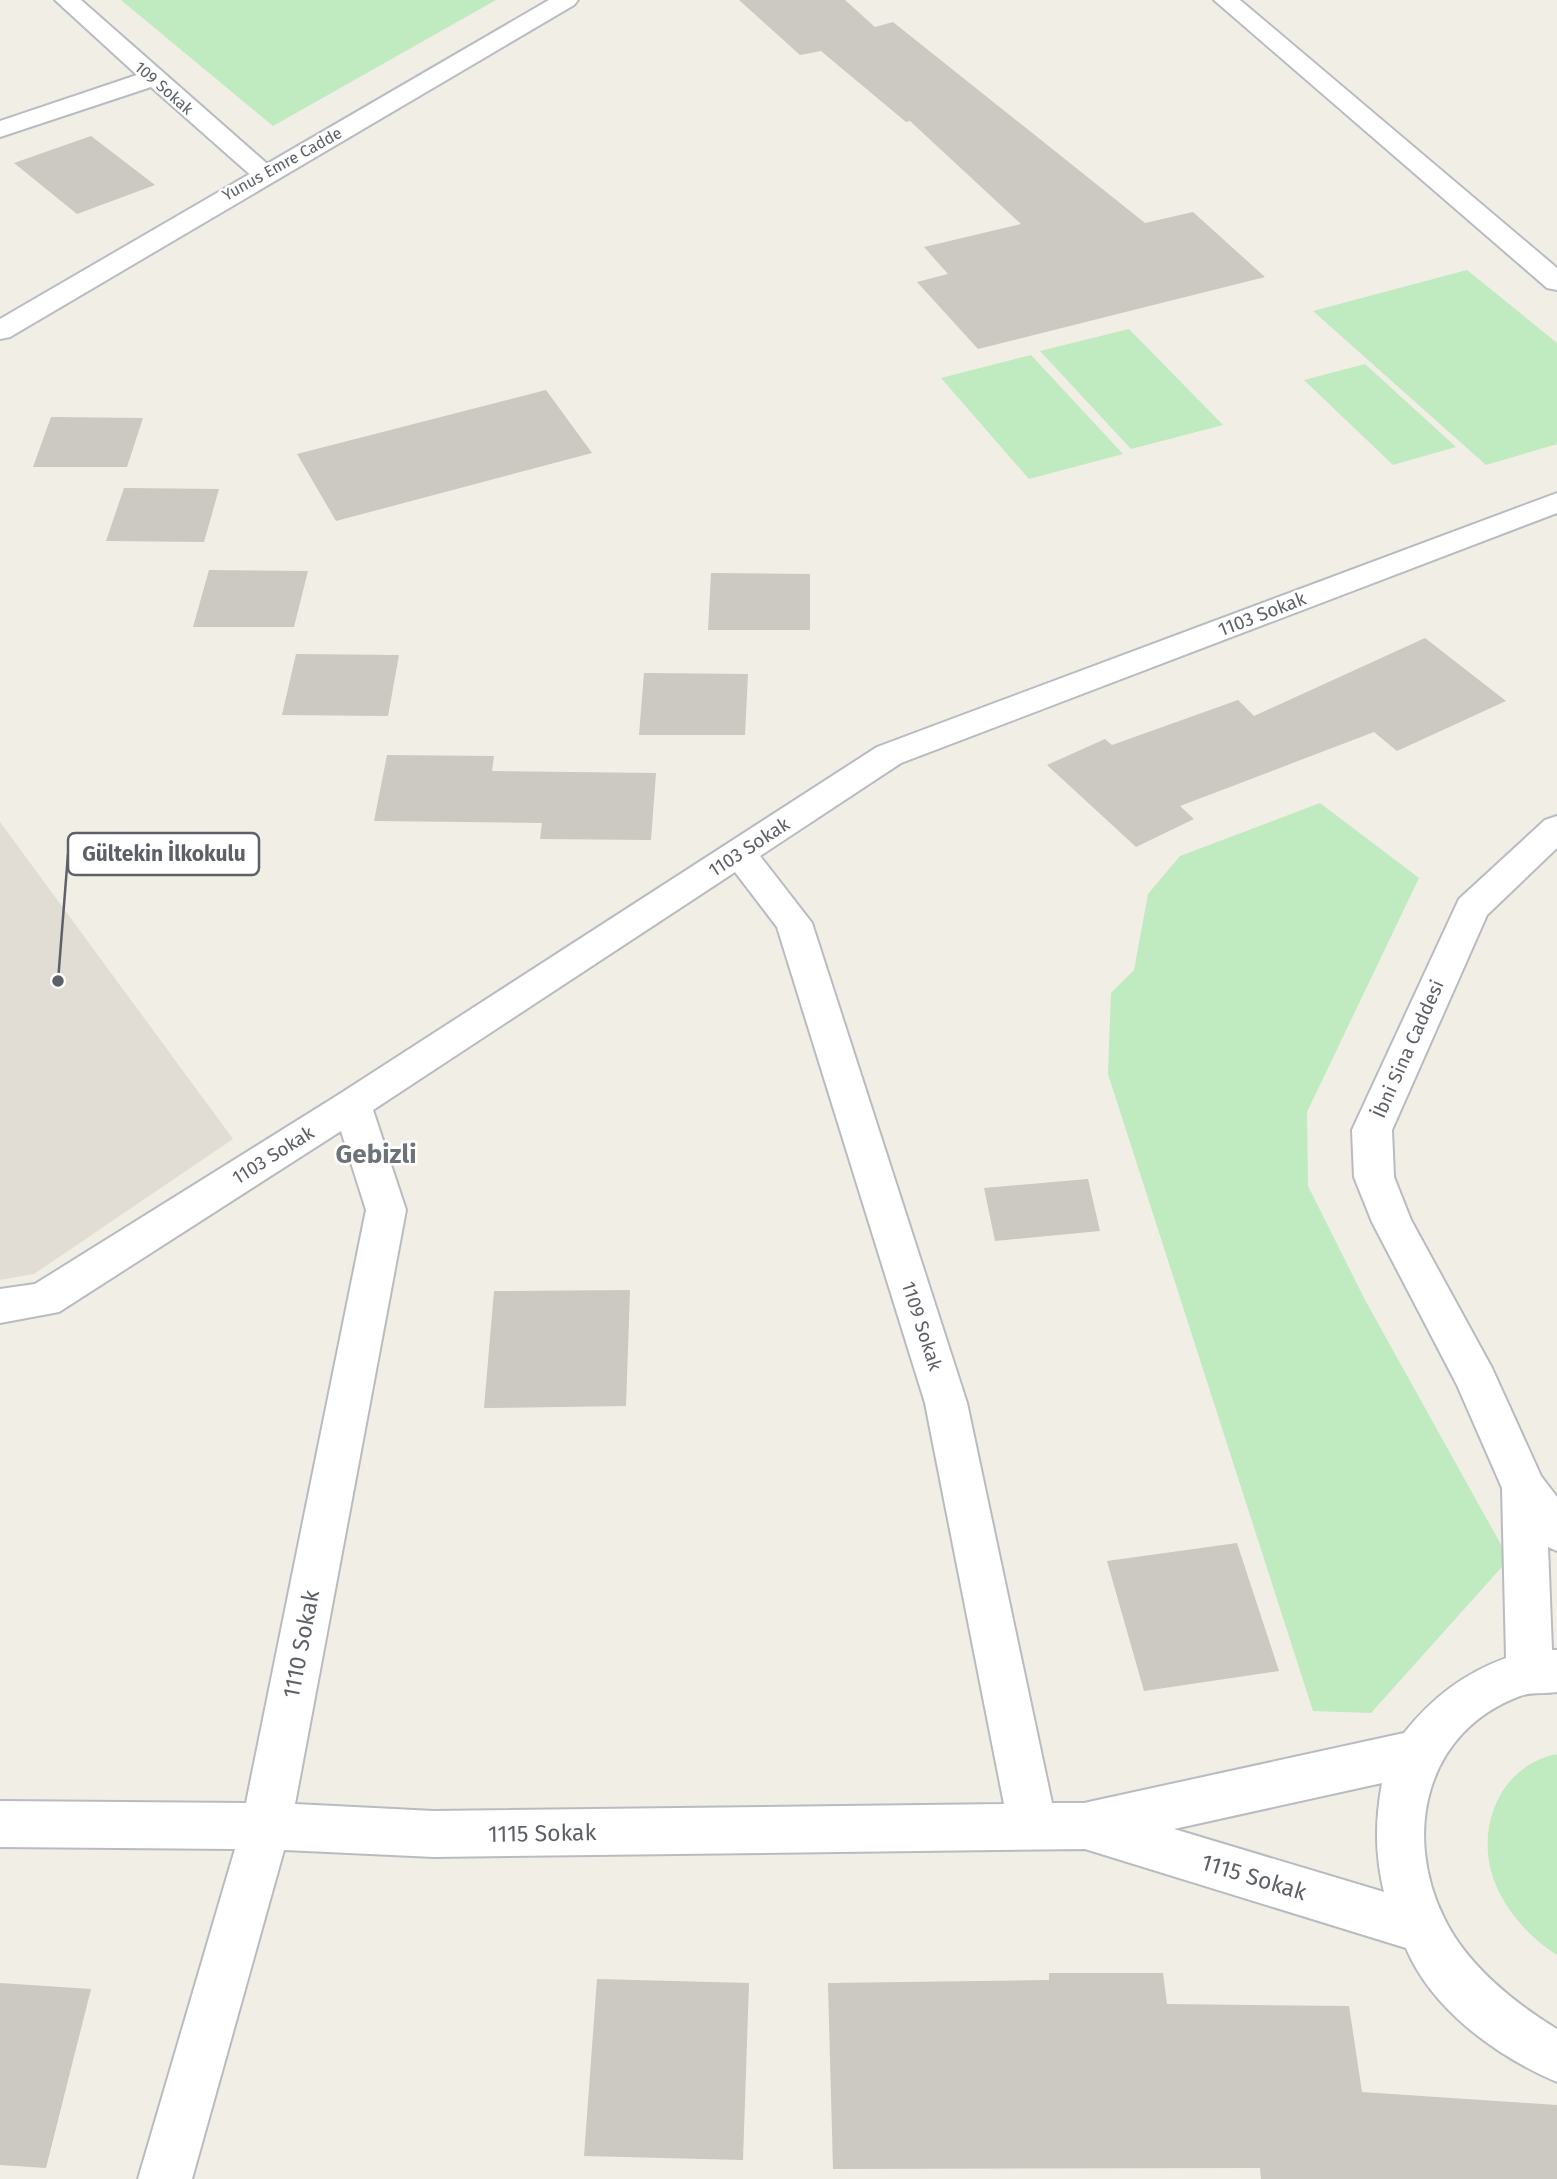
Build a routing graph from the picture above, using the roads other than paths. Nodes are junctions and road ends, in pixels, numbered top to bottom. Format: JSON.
{"nodes":[{"id":1,"x":67,"y":0,"type":"edge"},
{"id":2,"x":566,"y":0,"type":"edge"},
{"id":3,"x":1226,"y":0,"type":"edge"},
{"id":4,"x":152,"y":78,"type":"junction"},
{"id":5,"x":0,"y":129,"type":"edge"},
{"id":6,"x":263,"y":173,"type":"junction"},
{"id":7,"x":1557,"y":282,"type":"edge"},
{"id":8,"x":0,"y":331,"type":"edge"},
{"id":9,"x":1557,"y":502,"type":"edge"},
{"id":10,"x":1557,"y":828,"type":"edge"},
{"id":11,"x":739,"y":853,"type":"junction"},
{"id":12,"x":352,"y":1105,"type":"junction"},
{"id":13,"x":0,"y":1306,"type":"edge"},
{"id":14,"x":1524,"y":1488,"type":"junction"},
{"id":15,"x":1557,"y":1531,"type":"edge"},
{"id":16,"x":1544,"y":1673,"type":"edge"},
{"id":17,"x":1419,"y":1752,"type":"junction"},
{"id":18,"x":0,"y":1824,"type":"edge"},
{"id":19,"x":1032,"y":1825,"type":"junction"},
{"id":20,"x":266,"y":1826,"type":"junction"},
{"id":21,"x":1084,"y":1826,"type":"junction"},
{"id":22,"x":1423,"y":1929,"type":"junction"},
{"id":23,"x":1557,"y":2056,"type":"edge"},
{"id":24,"x":165,"y":2179,"type":"edge"}],
"edges":[{"from":1,"to":4,"type":"street","name":"109 Sokak"},
{"from":2,"to":6,"type":"street","name":"Yunus Emre Cadde"},
{"from":3,"to":7,"type":"street"},
{"from":4,"to":5,"type":"street"},
{"from":4,"to":6,"type":"street","name":"109 Sokak"},
{"from":6,"to":8,"type":"street","name":"Yunus Emre Cadde"},
{"from":9,"to":11,"type":"street","name":"1103 Sokak"},
{"from":10,"to":14,"type":"street","name":"İbni Sina Caddesi"},
{"from":11,"to":12,"type":"street","name":"1103 Sokak"},
{"from":11,"to":19,"type":"street","name":"1109 Sokak"},
{"from":12,"to":13,"type":"street","name":"1103 Sokak"},
{"from":12,"to":20,"type":"street","name":"1110 Sokak"},
{"from":14,"to":15,"type":"street","name":"İbni Sina Caddesi"},
{"from":14,"to":16,"type":"street","name":"İbni Sina Caddesi"},
{"from":16,"to":17,"type":"street","name":"İbni Sina Caddesi"},
{"from":17,"to":21,"type":"street","name":"1115 Sokak"},
{"from":17,"to":22,"type":"street","name":"İbni Sina Caddesi"},
{"from":18,"to":20,"type":"street","name":"1115 Sokak"},
{"from":19,"to":20,"type":"street","name":"1115 Sokak"},
{"from":19,"to":21,"type":"street","name":"1115 Sokak"},
{"from":20,"to":24,"type":"street","name":"1110 Sokak"},
{"from":21,"to":22,"type":"street","name":"1115 Sokak"},
{"from":22,"to":23,"type":"street","name":"İbni Sina Caddesi"}]}
